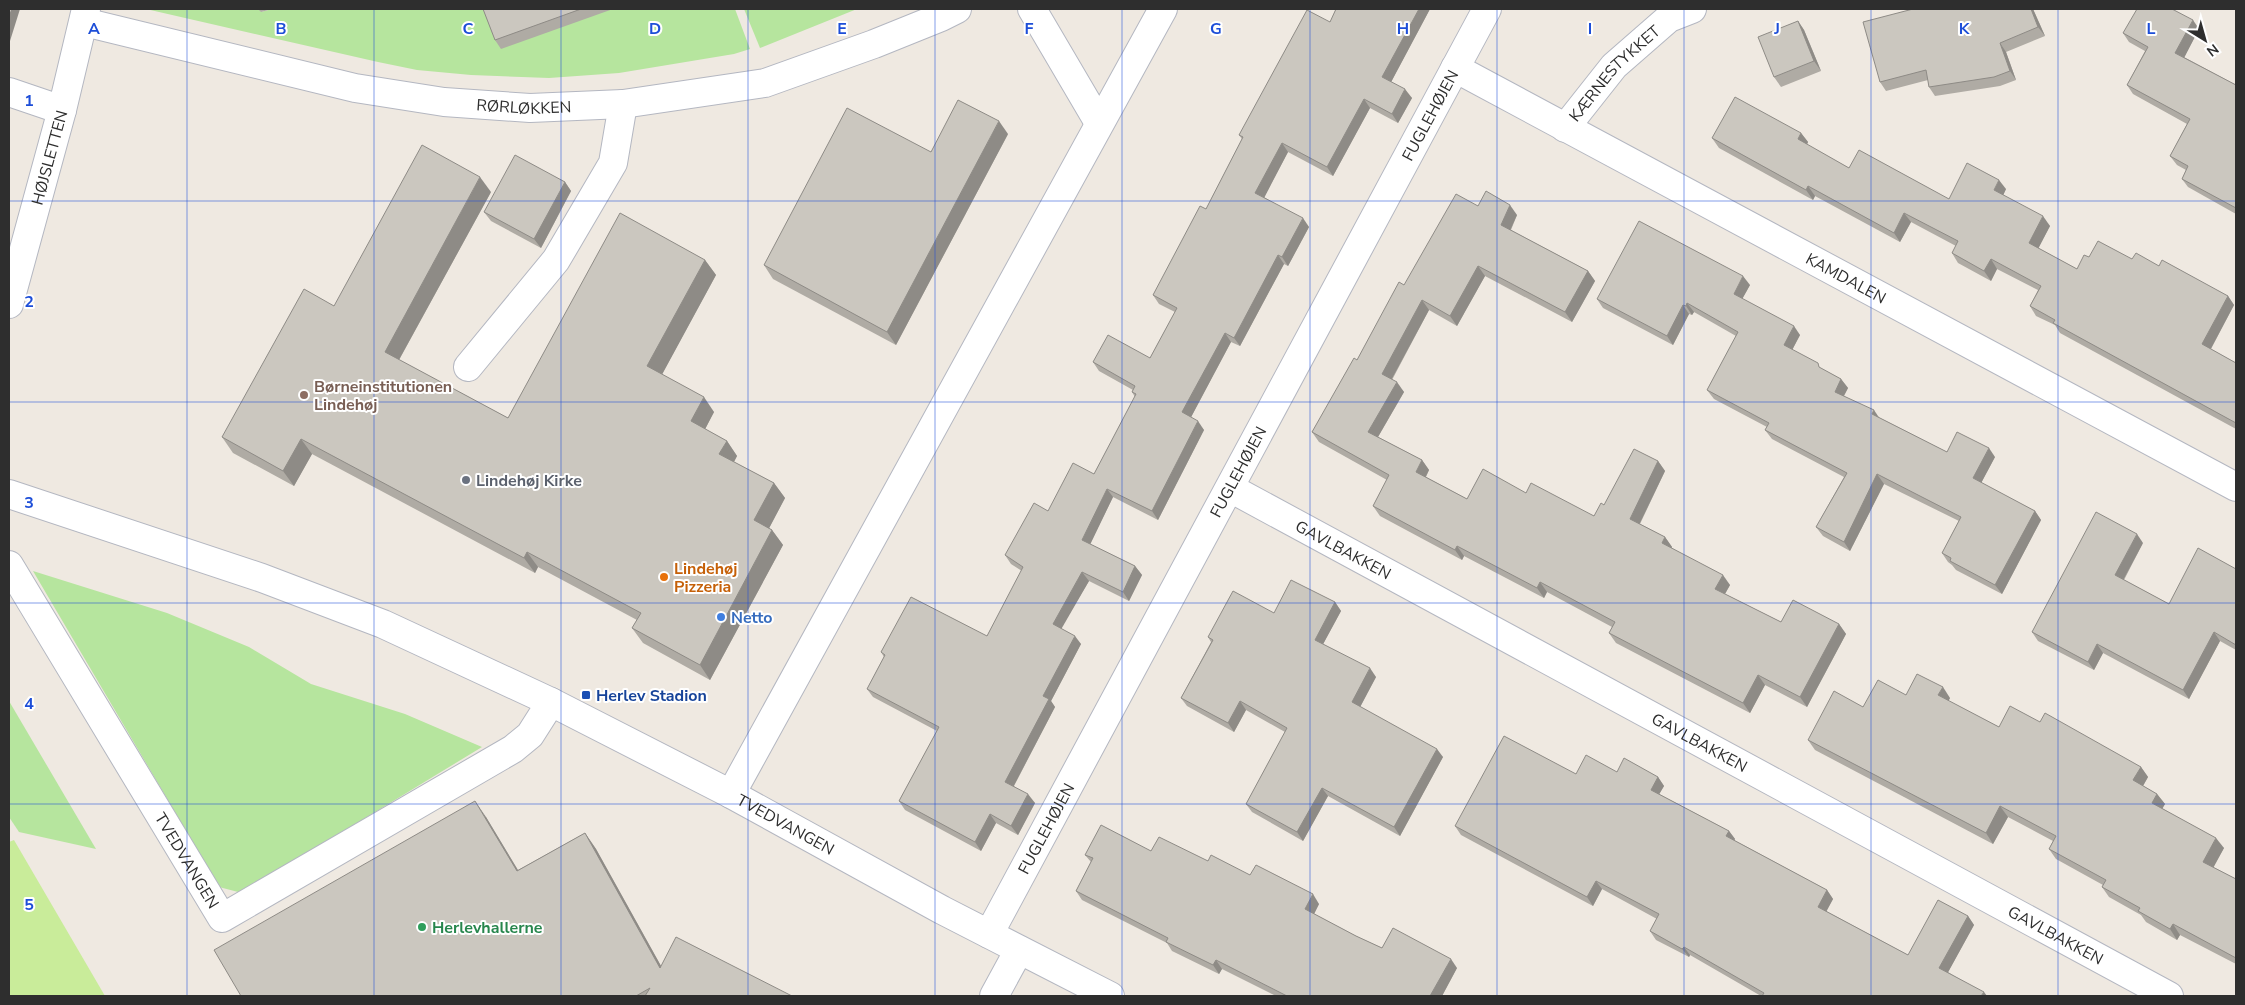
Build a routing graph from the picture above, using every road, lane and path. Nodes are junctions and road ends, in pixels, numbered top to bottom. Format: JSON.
{"nodes":[{"id":1,"x":957,"y":9,"type":"edge"},
{"id":2,"x":1032,"y":9,"type":"edge"},
{"id":3,"x":1163,"y":9,"type":"edge"},
{"id":4,"x":1487,"y":9,"type":"edge"},
{"id":5,"x":1692,"y":9,"type":"edge"},
{"id":6,"x":85,"y":16,"type":"edge"},
{"id":7,"x":1455,"y":68,"type":"junction"},
{"id":8,"x":9,"y":92,"type":"edge"},
{"id":9,"x":623,"y":104,"type":"junction"},
{"id":10,"x":62,"y":110,"type":"junction"},
{"id":11,"x":1099,"y":123,"type":"junction"},
{"id":12,"x":1565,"y":128,"type":"junction"},
{"id":13,"x":9,"y":304,"type":"edge"},
{"id":14,"x":468,"y":367,"type":"dead end"},
{"id":15,"x":2236,"y":487,"type":"edge"},
{"id":16,"x":1230,"y":488,"type":"junction"},
{"id":17,"x":9,"y":494,"type":"edge"},
{"id":18,"x":9,"y":565,"type":"edge"},
{"id":19,"x":550,"y":702,"type":"junction"},
{"id":20,"x":731,"y":794,"type":"junction"},
{"id":21,"x":989,"y":934,"type":"junction"},
{"id":22,"x":1020,"y":950,"type":"junction"},
{"id":23,"x":994,"y":996,"type":"edge"},
{"id":24,"x":1110,"y":996,"type":"edge"},
{"id":25,"x":2170,"y":996,"type":"edge"}],
"edges":[{"from":1,"to":9,"type":"street","name":"RØRLØKKEN"},
{"from":2,"to":11,"type":"street"},
{"from":3,"to":11,"type":"street"},
{"from":4,"to":7,"type":"street","name":"FUGLEHØJEN"},
{"from":5,"to":12,"type":"street","name":"KÆRNESTYKKET"},
{"from":6,"to":9,"type":"street","name":"RØRLØKKEN"},
{"from":6,"to":10,"type":"street","name":"HØJSLETTEN"},
{"from":7,"to":12,"type":"street","name":"KAMDALEN"},
{"from":7,"to":16,"type":"street","name":"FUGLEHØJEN"},
{"from":8,"to":10,"type":"street"},
{"from":9,"to":14,"type":"street"},
{"from":10,"to":13,"type":"street","name":"HØJSLETTEN"},
{"from":11,"to":20,"type":"street"},
{"from":12,"to":15,"type":"street","name":"KAMDALEN"},
{"from":16,"to":21,"type":"street","name":"FUGLEHØJEN"},
{"from":16,"to":25,"type":"street","name":"GAVLBAKKEN"},
{"from":17,"to":19,"type":"street","name":"TVEDVANGEN"},
{"from":18,"to":19,"type":"street","name":"TVEDVANGEN"},
{"from":19,"to":20,"type":"street","name":"TVEDVANGEN"},
{"from":20,"to":21,"type":"street","name":"TVEDVANGEN"},
{"from":21,"to":22,"type":"street","name":"TVEDVANGEN"},
{"from":22,"to":23,"type":"street"},
{"from":22,"to":24,"type":"street","name":"TVEDVANGEN"}]}
